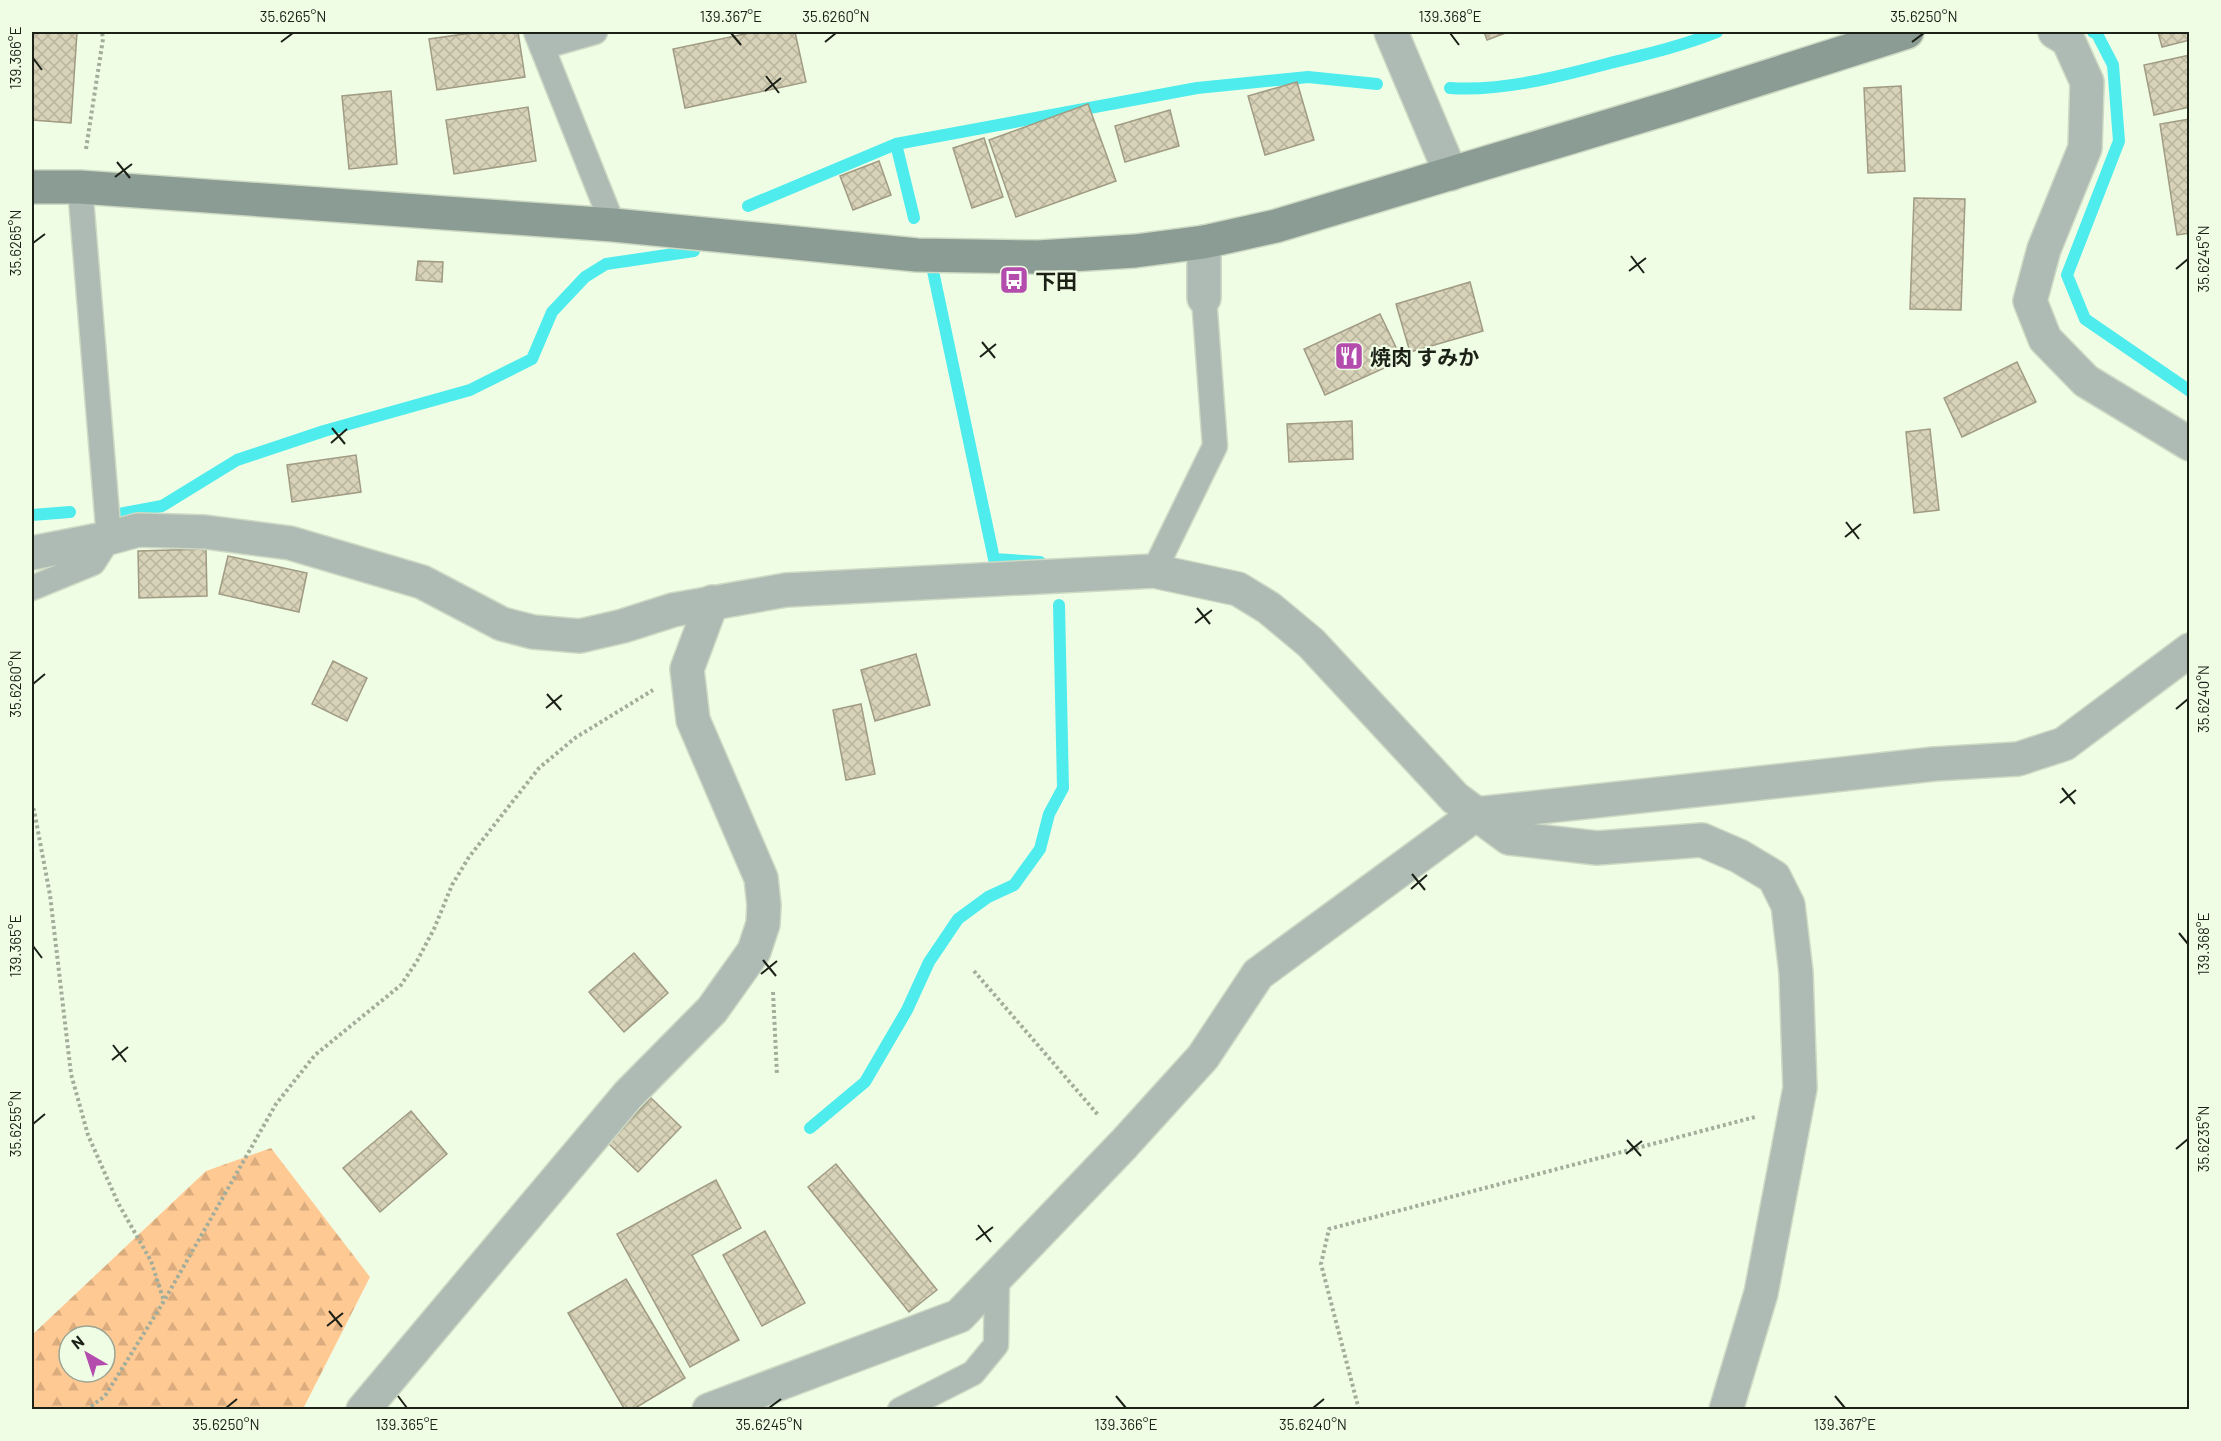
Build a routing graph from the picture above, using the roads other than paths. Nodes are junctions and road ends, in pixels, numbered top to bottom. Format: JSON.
{"nodes":[{"id":1,"x":595,"y":32,"type":"edge"},
{"id":2,"x":1391,"y":32,"type":"edge"},
{"id":3,"x":1907,"y":32,"type":"edge"},
{"id":4,"x":2055,"y":32,"type":"edge"},
{"id":5,"x":539,"y":39,"type":"edge"},
{"id":6,"x":1451,"y":174,"type":"junction"},
{"id":7,"x":32,"y":187,"type":"edge"},
{"id":8,"x":80,"y":187,"type":"junction"},
{"id":9,"x":613,"y":225,"type":"junction"},
{"id":10,"x":1204,"y":242,"type":"junction"},
{"id":11,"x":1204,"y":298,"type":"joint"},
{"id":12,"x":2190,"y":444,"type":"edge"},
{"id":13,"x":109,"y":538,"type":"junction"},
{"id":14,"x":32,"y":553,"type":"edge"},
{"id":15,"x":1154,"y":572,"type":"junction"},
{"id":16,"x":32,"y":588,"type":"edge"},
{"id":17,"x":712,"y":602,"type":"junction"},
{"id":18,"x":2190,"y":650,"type":"edge"},
{"id":19,"x":1476,"y":813,"type":"junction"},
{"id":20,"x":997,"y":1276,"type":"junction"},
{"id":21,"x":363,"y":1410,"type":"edge"},
{"id":22,"x":709,"y":1410,"type":"edge"},
{"id":23,"x":900,"y":1410,"type":"edge"},
{"id":24,"x":1726,"y":1410,"type":"edge"}],
"edges":[{"from":1,"to":5,"type":"lane"},
{"from":2,"to":6,"type":"street"},
{"from":3,"to":6,"type":"street"},
{"from":4,"to":12,"type":"street"},
{"from":5,"to":9,"type":"lane"},
{"from":6,"to":10,"type":"street"},
{"from":7,"to":8,"type":"street"},
{"from":8,"to":9,"type":"street"},
{"from":8,"to":13,"type":"lane"},
{"from":9,"to":10,"type":"street"},
{"from":10,"to":11,"type":"street"},
{"from":11,"to":15,"type":"lane"},
{"from":13,"to":14,"type":"street"},
{"from":13,"to":16,"type":"lane"},
{"from":13,"to":17,"type":"street"},
{"from":15,"to":17,"type":"street"},
{"from":15,"to":19,"type":"street"},
{"from":17,"to":21,"type":"street"},
{"from":18,"to":19,"type":"street"},
{"from":19,"to":20,"type":"street"},
{"from":19,"to":24,"type":"street"},
{"from":20,"to":22,"type":"street"},
{"from":20,"to":23,"type":"lane"}]}
